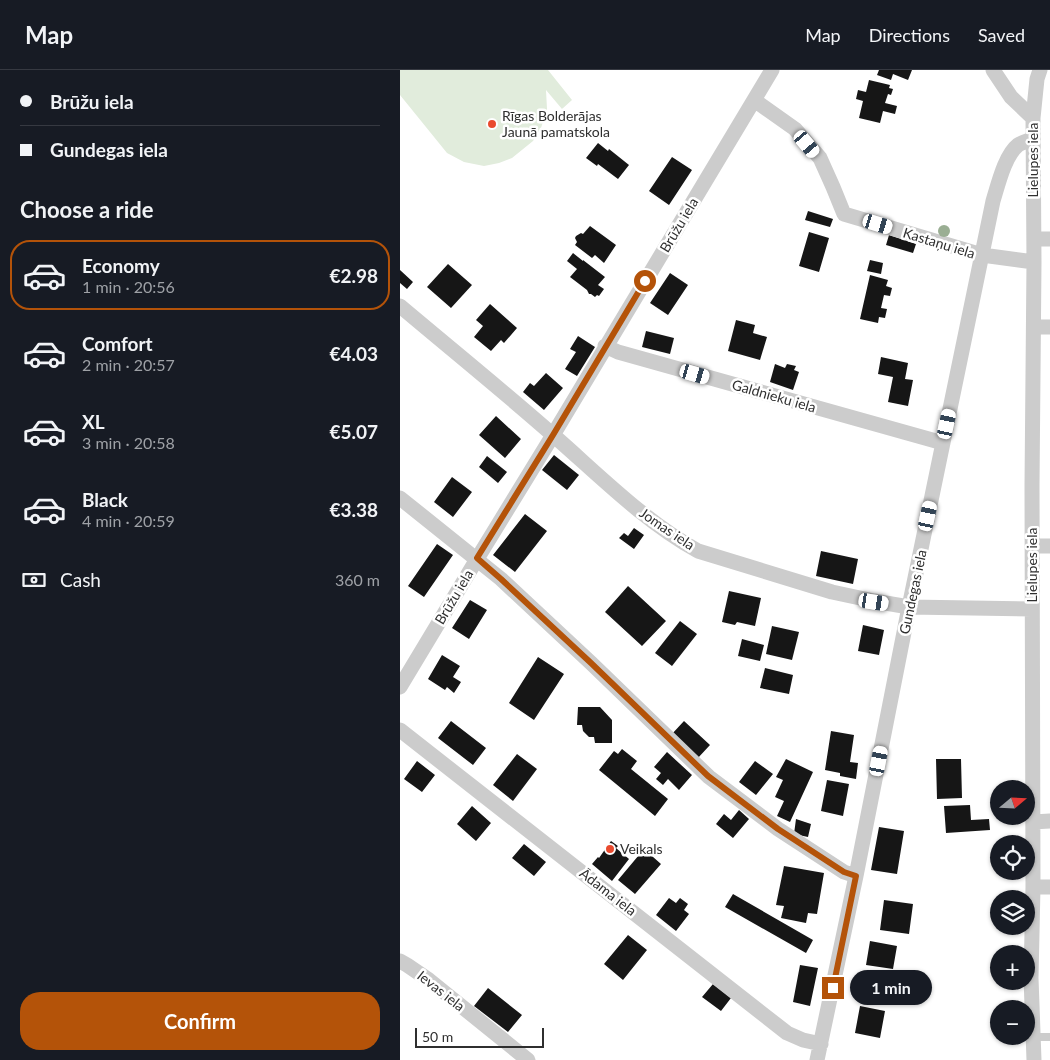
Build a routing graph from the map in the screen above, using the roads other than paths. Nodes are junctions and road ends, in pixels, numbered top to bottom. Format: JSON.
{"nodes":[{"id":1,"x":772,"y":70,"type":"edge"},
{"id":2,"x":993,"y":70,"type":"edge"},
{"id":3,"x":1040,"y":70,"type":"edge"},
{"id":4,"x":754,"y":100,"type":"junction"},
{"id":5,"x":1033,"y":118,"type":"junction"},
{"id":6,"x":1033,"y":139,"type":"junction"},
{"id":7,"x":1034,"y":238,"type":"junction"},
{"id":8,"x":1050,"y":239,"type":"edge"},
{"id":9,"x":982,"y":255,"type":"junction"},
{"id":10,"x":1034,"y":262,"type":"junction"},
{"id":11,"x":400,"y":306,"type":"edge"},
{"id":12,"x":1034,"y":327,"type":"junction"},
{"id":13,"x":1050,"y":327,"type":"edge"},
{"id":14,"x":605,"y":346,"type":"junction"},
{"id":15,"x":553,"y":435,"type":"junction"},
{"id":16,"x":943,"y":443,"type":"junction"},
{"id":17,"x":400,"y":498,"type":"edge"},
{"id":18,"x":1033,"y":546,"type":"junction"},
{"id":19,"x":1050,"y":546,"type":"edge"},
{"id":20,"x":477,"y":558,"type":"junction"},
{"id":21,"x":909,"y":607,"type":"junction"},
{"id":22,"x":1032,"y":609,"type":"junction"},
{"id":23,"x":400,"y":687,"type":"edge"},
{"id":24,"x":400,"y":730,"type":"edge"},
{"id":25,"x":1033,"y":780,"type":"edge"},
{"id":26,"x":1050,"y":821,"type":"edge"},
{"id":27,"x":1035,"y":822,"type":"edge"},
{"id":28,"x":1033,"y":825,"type":"edge"},
{"id":29,"x":856,"y":876,"type":"junction"},
{"id":30,"x":1033,"y":887,"type":"junction"},
{"id":31,"x":1050,"y":887,"type":"edge"},
{"id":32,"x":400,"y":961,"type":"edge"},
{"id":33,"x":1031,"y":1000,"type":"edge"},
{"id":34,"x":1050,"y":1037,"type":"edge"},
{"id":35,"x":1035,"y":1038,"type":"edge"},
{"id":36,"x":821,"y":1044,"type":"junction"},
{"id":37,"x":1033,"y":1045,"type":"edge"},
{"id":38,"x":528,"y":1060,"type":"edge"},
{"id":39,"x":818,"y":1060,"type":"edge"},
{"id":40,"x":1034,"y":1060,"type":"edge"}],
"edges":[{"from":1,"to":4,"type":"street","name":"Brūžu iela"},
{"from":2,"to":5,"type":"street"},
{"from":3,"to":5,"type":"street","name":"Lielupes iela"},
{"from":4,"to":9,"type":"street","name":"Kastaņu iela"},
{"from":4,"to":14,"type":"street","name":"Brūžu iela"},
{"from":5,"to":6,"type":"street","name":"Lielupes iela"},
{"from":6,"to":7,"type":"street","name":"Lielupes iela"},
{"from":6,"to":9,"type":"street","name":"Gundegas iela"},
{"from":7,"to":8,"type":"street"},
{"from":7,"to":10,"type":"street","name":"Lielupes iela"},
{"from":9,"to":10,"type":"street","name":"Kastaņu iela"},
{"from":9,"to":16,"type":"street","name":"Gundegas iela"},
{"from":10,"to":12,"type":"street","name":"Lielupes iela"},
{"from":11,"to":15,"type":"street","name":"Jomas iela"},
{"from":12,"to":13,"type":"street"},
{"from":12,"to":18,"type":"street","name":"Lielupes iela"},
{"from":14,"to":15,"type":"street","name":"Brūžu iela"},
{"from":14,"to":16,"type":"street","name":"Galdnieku iela"},
{"from":15,"to":20,"type":"street","name":"Brūžu iela"},
{"from":15,"to":21,"type":"street","name":"Jomas iela"},
{"from":16,"to":21,"type":"street","name":"Gundegas iela"},
{"from":17,"to":20,"type":"street"},
{"from":18,"to":19,"type":"street"},
{"from":18,"to":22,"type":"street","name":"Lielupes iela"},
{"from":20,"to":23,"type":"street","name":"Brūžu iela"},
{"from":20,"to":29,"type":"street"},
{"from":21,"to":22,"type":"street","name":"Jomas iela"},
{"from":21,"to":29,"type":"street","name":"Gundegas iela"},
{"from":22,"to":25,"type":"street","name":"Lielupes iela"},
{"from":24,"to":36,"type":"street","name":"Ādama iela"},
{"from":26,"to":27,"type":"street"},
{"from":28,"to":30,"type":"street","name":"Lielupes iela"},
{"from":29,"to":36,"type":"street","name":"Gundegas iela"},
{"from":30,"to":31,"type":"street"},
{"from":30,"to":33,"type":"street","name":"Lielupes iela"},
{"from":32,"to":38,"type":"street","name":"Ievas iela"},
{"from":34,"to":35,"type":"lane"},
{"from":36,"to":39,"type":"street","name":"Gundegas iela"},
{"from":37,"to":40,"type":"street","name":"Lielupes iela"}]}
